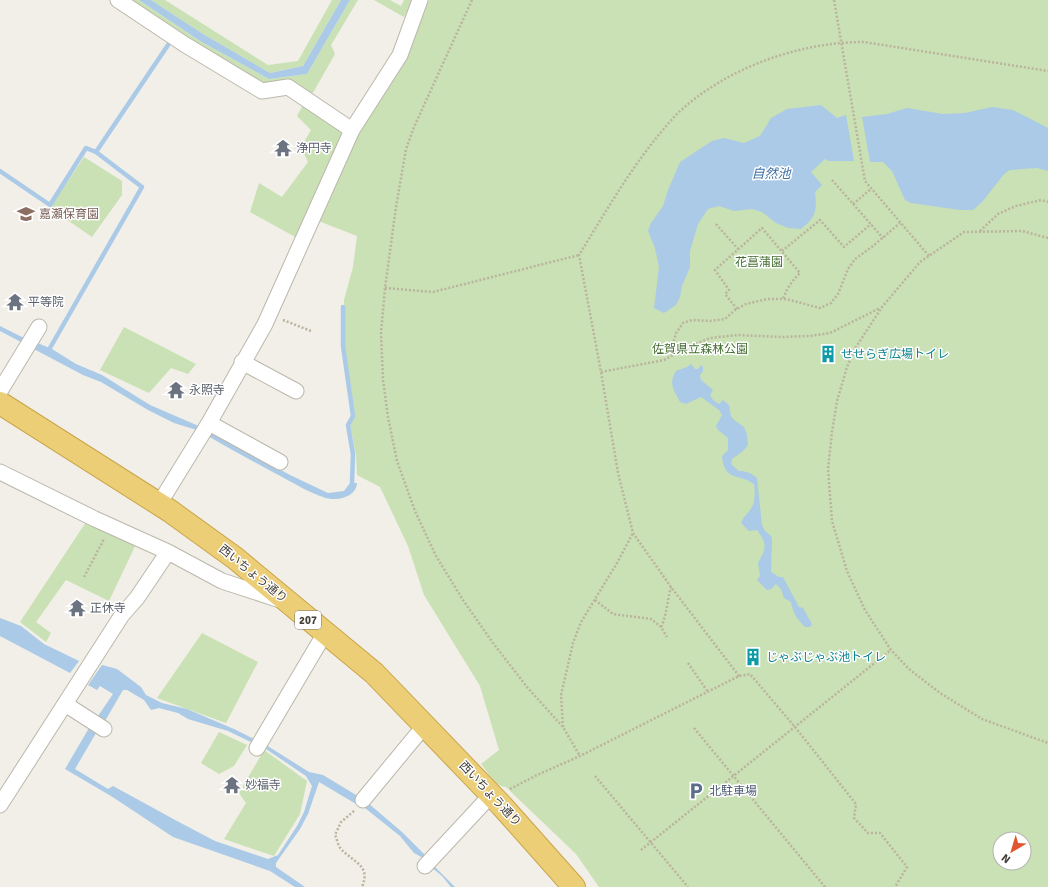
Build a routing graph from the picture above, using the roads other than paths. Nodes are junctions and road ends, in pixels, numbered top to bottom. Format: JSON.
{"nodes":[{"id":1,"x":118,"y":0,"type":"edge"},
{"id":2,"x":420,"y":0,"type":"edge"},
{"id":3,"x":352,"y":130,"type":"junction"},
{"id":4,"x":39,"y":327,"type":"dead end"},
{"id":5,"x":242,"y":362,"type":"junction"},
{"id":6,"x":0,"y":391,"type":"edge"},
{"id":7,"x":296,"y":391,"type":"dead end"},
{"id":8,"x":0,"y":403,"type":"edge"},
{"id":9,"x":208,"y":423,"type":"junction"},
{"id":10,"x":280,"y":462,"type":"dead end"},
{"id":11,"x":0,"y":472,"type":"edge"},
{"id":12,"x":159,"y":504,"type":"junction"},
{"id":13,"x":168,"y":552,"type":"junction"},
{"id":14,"x":289,"y":603,"type":"junction"},
{"id":15,"x":325,"y":633,"type":"junction"},
{"id":16,"x":65,"y":704,"type":"junction"},
{"id":17,"x":98,"y":725,"type":"dead end"},
{"id":18,"x":425,"y":726,"type":"junction"},
{"id":19,"x":260,"y":744,"type":"dead end"},
{"id":20,"x":499,"y":793,"type":"junction"},
{"id":21,"x":360,"y":804,"type":"road end"},
{"id":22,"x":0,"y":805,"type":"edge"},
{"id":23,"x":428,"y":862,"type":"dead end"},
{"id":24,"x":574,"y":887,"type":"edge"}],
"edges":[{"from":1,"to":3,"type":"street"},
{"from":2,"to":3,"type":"street"},
{"from":3,"to":5,"type":"street"},
{"from":4,"to":6,"type":"street"},
{"from":5,"to":7,"type":"street"},
{"from":5,"to":9,"type":"street"},
{"from":8,"to":12,"type":"highway","name":"西いちょう通り","number":"207"},
{"from":9,"to":10,"type":"street"},
{"from":9,"to":12,"type":"street"},
{"from":11,"to":13,"type":"street"},
{"from":12,"to":14,"type":"highway","name":"西いちょう通り","number":"207"},
{"from":13,"to":14,"type":"street"},
{"from":13,"to":16,"type":"street"},
{"from":14,"to":15,"type":"highway","name":"西いちょう通り","number":"207"},
{"from":15,"to":18,"type":"highway","name":"西いちょう通り","number":"207"},
{"from":15,"to":19,"type":"street"},
{"from":16,"to":17,"type":"street"},
{"from":16,"to":22,"type":"street"},
{"from":18,"to":20,"type":"highway","name":"西いちょう通り","number":"207"},
{"from":18,"to":21,"type":"street"},
{"from":20,"to":23,"type":"street"},
{"from":20,"to":24,"type":"highway","name":"西いちょう通り","number":"207"}]}
